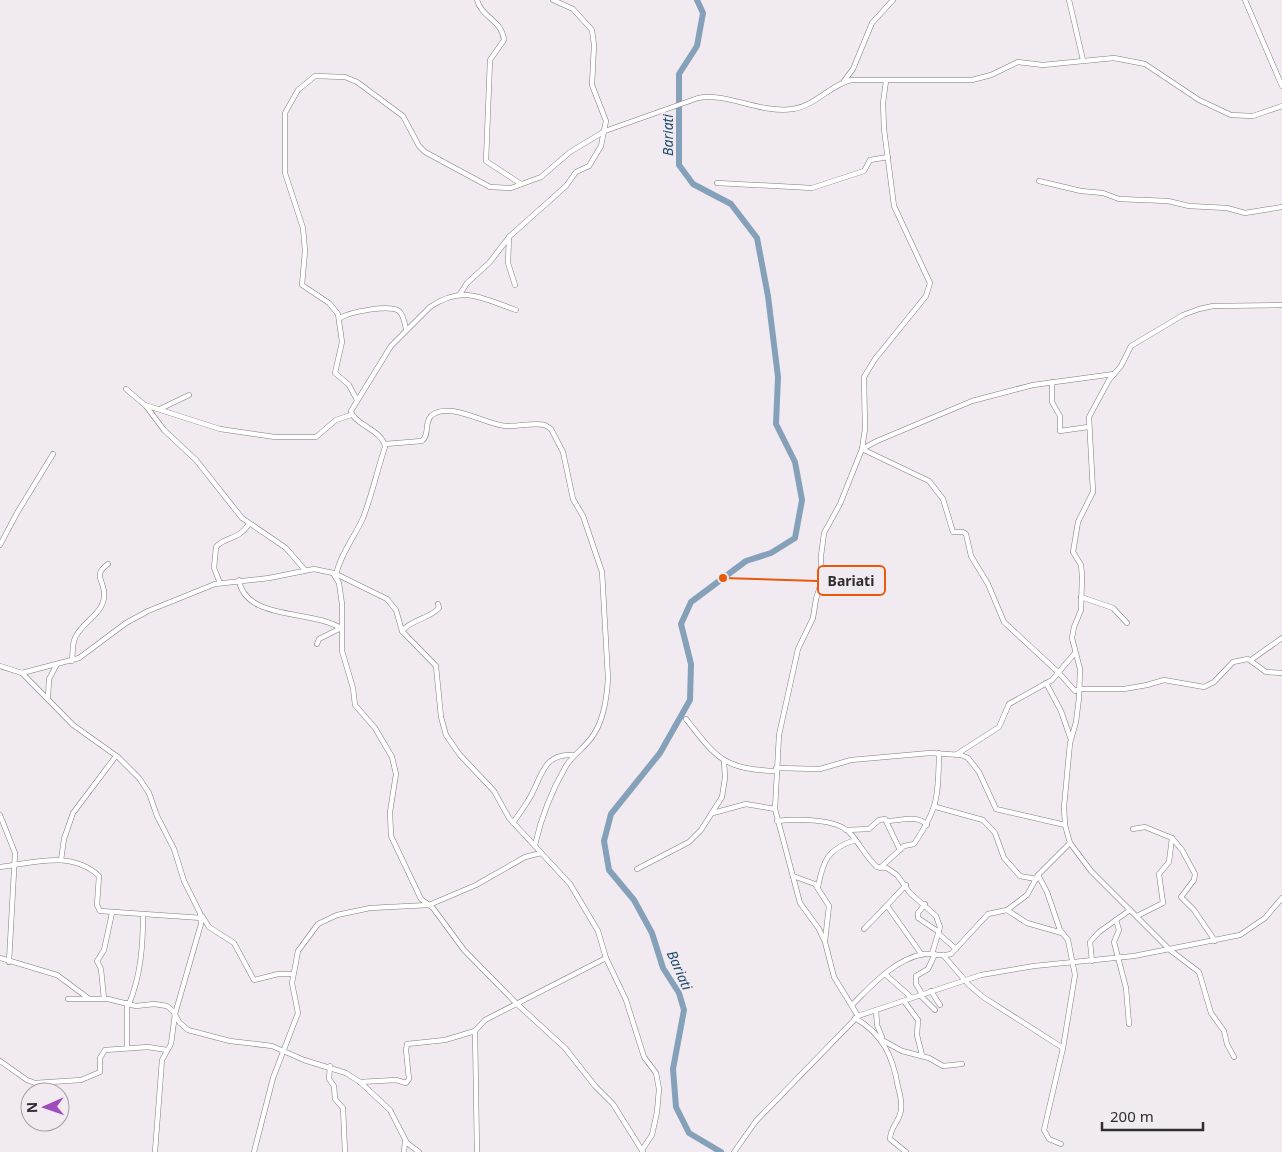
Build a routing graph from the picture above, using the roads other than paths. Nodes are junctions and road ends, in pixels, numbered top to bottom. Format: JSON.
{"nodes":[{"id":1,"x":477,"y":0,"type":"edge"},
{"id":2,"x":553,"y":0,"type":"edge"},
{"id":3,"x":893,"y":0,"type":"edge"},
{"id":4,"x":1069,"y":0,"type":"edge"},
{"id":5,"x":1245,"y":0,"type":"edge"},
{"id":6,"x":1083,"y":60,"type":"junction"},
{"id":7,"x":843,"y":82,"type":"junction"},
{"id":8,"x":886,"y":82,"type":"junction"},
{"id":9,"x":1282,"y":86,"type":"edge"},
{"id":10,"x":1282,"y":106,"type":"edge"},
{"id":11,"x":603,"y":132,"type":"junction"},
{"id":12,"x":888,"y":157,"type":"junction"},
{"id":13,"x":1039,"y":181,"type":"dead end"},
{"id":14,"x":717,"y":183,"type":"dead end"},
{"id":15,"x":521,"y":184,"type":"junction"},
{"id":16,"x":1282,"y":206,"type":"edge"},
{"id":17,"x":510,"y":236,"type":"junction"},
{"id":18,"x":515,"y":286,"type":"dead end"},
{"id":19,"x":460,"y":294,"type":"junction"},
{"id":20,"x":1282,"y":305,"type":"edge"},
{"id":21,"x":516,"y":310,"type":"dead end"},
{"id":22,"x":340,"y":318,"type":"junction"},
{"id":23,"x":406,"y":329,"type":"junction"},
{"id":24,"x":1114,"y":374,"type":"junction"},
{"id":25,"x":1052,"y":382,"type":"junction"},
{"id":26,"x":126,"y":389,"type":"dead end"},
{"id":27,"x":189,"y":395,"type":"dead end"},
{"id":28,"x":357,"y":400,"type":"junction"},
{"id":29,"x":144,"y":405,"type":"junction"},
{"id":30,"x":160,"y":409,"type":"junction"},
{"id":31,"x":351,"y":415,"type":"junction"},
{"id":32,"x":1088,"y":427,"type":"junction"},
{"id":33,"x":385,"y":444,"type":"junction"},
{"id":34,"x":862,"y":449,"type":"junction"},
{"id":35,"x":53,"y":454,"type":"dead end"},
{"id":36,"x":249,"y":524,"type":"junction"},
{"id":37,"x":0,"y":545,"type":"edge"},
{"id":38,"x":108,"y":564,"type":"dead end"},
{"id":39,"x":305,"y":570,"type":"junction"},
{"id":40,"x":335,"y":574,"type":"junction"},
{"id":41,"x":239,"y":580,"type":"junction"},
{"id":42,"x":220,"y":583,"type":"junction"},
{"id":43,"x":1081,"y":598,"type":"junction"},
{"id":44,"x":438,"y":604,"type":"dead end"},
{"id":45,"x":1127,"y":623,"type":"dead end"},
{"id":46,"x":341,"y":629,"type":"junction"},
{"id":47,"x":402,"y":632,"type":"junction"},
{"id":48,"x":1282,"y":638,"type":"edge"},
{"id":49,"x":317,"y":644,"type":"dead end"},
{"id":50,"x":1075,"y":653,"type":"junction"},
{"id":51,"x":1251,"y":660,"type":"junction"},
{"id":52,"x":72,"y":661,"type":"junction"},
{"id":53,"x":0,"y":666,"type":"edge"},
{"id":54,"x":56,"y":666,"type":"junction"},
{"id":55,"x":22,"y":673,"type":"junction"},
{"id":56,"x":1059,"y":673,"type":"junction"},
{"id":57,"x":1282,"y":673,"type":"edge"},
{"id":58,"x":1046,"y":683,"type":"junction"},
{"id":59,"x":1080,"y":689,"type":"junction"},
{"id":60,"x":48,"y":698,"type":"junction"},
{"id":61,"x":686,"y":719,"type":"dead end"},
{"id":62,"x":1070,"y":737,"type":"junction"},
{"id":63,"x":940,"y":753,"type":"junction"},
{"id":64,"x":955,"y":754,"type":"junction"},
{"id":65,"x":573,"y":755,"type":"junction"},
{"id":66,"x":116,"y":756,"type":"junction"},
{"id":67,"x":724,"y":760,"type":"junction"},
{"id":68,"x":776,"y":770,"type":"junction"},
{"id":69,"x":936,"y":807,"type":"junction"},
{"id":70,"x":775,"y":809,"type":"junction"},
{"id":71,"x":713,"y":813,"type":"junction"},
{"id":72,"x":0,"y":815,"type":"edge"},
{"id":73,"x":777,"y":821,"type":"junction"},
{"id":74,"x":887,"y":821,"type":"junction"},
{"id":75,"x":513,"y":822,"type":"junction"},
{"id":76,"x":927,"y":825,"type":"junction"},
{"id":77,"x":1065,"y":825,"type":"junction"},
{"id":78,"x":1134,"y":829,"type":"dead end"},
{"id":79,"x":846,"y":830,"type":"junction"},
{"id":80,"x":1172,"y":838,"type":"junction"},
{"id":81,"x":855,"y":840,"type":"junction"},
{"id":82,"x":1070,"y":843,"type":"junction"},
{"id":83,"x":535,"y":846,"type":"junction"},
{"id":84,"x":900,"y":850,"type":"junction"},
{"id":85,"x":541,"y":853,"type":"junction"},
{"id":86,"x":62,"y":860,"type":"junction"},
{"id":87,"x":14,"y":866,"type":"junction"},
{"id":88,"x":0,"y":868,"type":"edge"},
{"id":89,"x":880,"y":868,"type":"junction"},
{"id":90,"x":637,"y":869,"type":"dead end"},
{"id":91,"x":792,"y":876,"type":"junction"},
{"id":92,"x":1037,"y":877,"type":"junction"},
{"id":93,"x":906,"y":884,"type":"junction"},
{"id":94,"x":818,"y":887,"type":"junction"},
{"id":95,"x":1282,"y":898,"type":"edge"},
{"id":96,"x":925,"y":904,"type":"junction"},
{"id":97,"x":429,"y":905,"type":"junction"},
{"id":98,"x":888,"y":906,"type":"junction"},
{"id":99,"x":1007,"y":910,"type":"junction"},
{"id":100,"x":1130,"y":910,"type":"junction"},
{"id":101,"x":112,"y":913,"type":"junction"},
{"id":102,"x":200,"y":913,"type":"junction"},
{"id":103,"x":142,"y":914,"type":"junction"},
{"id":104,"x":1137,"y":916,"type":"junction"},
{"id":105,"x":202,"y":918,"type":"junction"},
{"id":106,"x":1116,"y":920,"type":"junction"},
{"id":107,"x":864,"y":929,"type":"dead end"},
{"id":108,"x":939,"y":933,"type":"junction"},
{"id":109,"x":1063,"y":934,"type":"junction"},
{"id":110,"x":1214,"y":941,"type":"junction"},
{"id":111,"x":825,"y":942,"type":"junction"},
{"id":112,"x":956,"y":949,"type":"junction"},
{"id":113,"x":1170,"y":950,"type":"junction"},
{"id":114,"x":933,"y":954,"type":"junction"},
{"id":115,"x":922,"y":955,"type":"junction"},
{"id":116,"x":943,"y":955,"type":"junction"},
{"id":117,"x":0,"y":958,"type":"edge"},
{"id":118,"x":606,"y":958,"type":"junction"},
{"id":119,"x":1119,"y":958,"type":"junction"},
{"id":120,"x":1092,"y":961,"type":"junction"},
{"id":121,"x":9,"y":962,"type":"junction"},
{"id":122,"x":1074,"y":964,"type":"junction"},
{"id":123,"x":293,"y":974,"type":"junction"},
{"id":124,"x":885,"y":974,"type":"junction"},
{"id":125,"x":965,"y":979,"type":"junction"},
{"id":126,"x":931,"y":991,"type":"junction"},
{"id":127,"x":921,"y":995,"type":"junction"},
{"id":128,"x":912,"y":998,"type":"junction"},
{"id":129,"x":68,"y":999,"type":"dead end"},
{"id":130,"x":89,"y":999,"type":"junction"},
{"id":131,"x":104,"y":999,"type":"junction"},
{"id":132,"x":904,"y":1001,"type":"junction"},
{"id":133,"x":128,"y":1004,"type":"junction"},
{"id":134,"x":516,"y":1004,"type":"junction"},
{"id":135,"x":852,"y":1005,"type":"junction"},
{"id":136,"x":940,"y":1006,"type":"dead end"},
{"id":137,"x":876,"y":1010,"type":"junction"},
{"id":138,"x":935,"y":1010,"type":"dead end"},
{"id":139,"x":175,"y":1014,"type":"junction"},
{"id":140,"x":857,"y":1017,"type":"junction"},
{"id":141,"x":1129,"y":1024,"type":"dead end"},
{"id":142,"x":476,"y":1031,"type":"junction"},
{"id":143,"x":882,"y":1039,"type":"junction"},
{"id":144,"x":127,"y":1048,"type":"junction"},
{"id":145,"x":1063,"y":1048,"type":"junction"},
{"id":146,"x":167,"y":1050,"type":"junction"},
{"id":147,"x":284,"y":1051,"type":"junction"},
{"id":148,"x":922,"y":1055,"type":"junction"},
{"id":149,"x":1234,"y":1057,"type":"dead end"},
{"id":150,"x":0,"y":1061,"type":"edge"},
{"id":151,"x":962,"y":1064,"type":"dead end"},
{"id":152,"x":330,"y":1066,"type":"junction"},
{"id":153,"x":360,"y":1082,"type":"junction"},
{"id":154,"x":406,"y":1140,"type":"junction"},
{"id":155,"x":1061,"y":1144,"type":"dead end"},
{"id":156,"x":643,"y":1151,"type":"edge"},
{"id":157,"x":735,"y":1151,"type":"edge"},
{"id":158,"x":155,"y":1152,"type":"edge"},
{"id":159,"x":255,"y":1152,"type":"edge"},
{"id":160,"x":345,"y":1152,"type":"edge"},
{"id":161,"x":404,"y":1152,"type":"edge"},
{"id":162,"x":419,"y":1152,"type":"edge"},
{"id":163,"x":477,"y":1152,"type":"edge"},
{"id":164,"x":906,"y":1152,"type":"edge"}],
"edges":[{"from":1,"to":15,"type":"street"},
{"from":2,"to":11,"type":"street"},
{"from":3,"to":7,"type":"street"},
{"from":4,"to":6,"type":"street"},
{"from":5,"to":9,"type":"street"},
{"from":6,"to":8,"type":"street"},
{"from":6,"to":10,"type":"street"},
{"from":7,"to":8,"type":"street"},
{"from":7,"to":11,"type":"street"},
{"from":8,"to":12,"type":"street"},
{"from":11,"to":15,"type":"street"},
{"from":11,"to":17,"type":"street"},
{"from":12,"to":14,"type":"street"},
{"from":12,"to":34,"type":"street"},
{"from":13,"to":16,"type":"street"},
{"from":15,"to":22,"type":"street"},
{"from":17,"to":18,"type":"street"},
{"from":17,"to":19,"type":"street"},
{"from":19,"to":21,"type":"street"},
{"from":19,"to":23,"type":"street"},
{"from":20,"to":24,"type":"street"},
{"from":22,"to":23,"type":"street"},
{"from":22,"to":28,"type":"street"},
{"from":23,"to":28,"type":"street"},
{"from":24,"to":25,"type":"street"},
{"from":24,"to":32,"type":"street"},
{"from":25,"to":32,"type":"street"},
{"from":25,"to":34,"type":"street"},
{"from":26,"to":29,"type":"street"},
{"from":27,"to":30,"type":"street"},
{"from":28,"to":31,"type":"street"},
{"from":29,"to":30,"type":"street"},
{"from":29,"to":36,"type":"street"},
{"from":30,"to":31,"type":"street"},
{"from":31,"to":33,"type":"street"},
{"from":32,"to":43,"type":"street"},
{"from":33,"to":40,"type":"street"},
{"from":33,"to":65,"type":"street"},
{"from":34,"to":56,"type":"street"},
{"from":34,"to":68,"type":"street"},
{"from":35,"to":37,"type":"street"},
{"from":36,"to":39,"type":"street"},
{"from":36,"to":42,"type":"street"},
{"from":38,"to":52,"type":"street"},
{"from":39,"to":40,"type":"street"},
{"from":39,"to":41,"type":"street"},
{"from":40,"to":46,"type":"street"},
{"from":40,"to":47,"type":"street"},
{"from":41,"to":42,"type":"street"},
{"from":41,"to":46,"type":"street"},
{"from":42,"to":52,"type":"street"},
{"from":43,"to":45,"type":"street"},
{"from":43,"to":50,"type":"street"},
{"from":44,"to":47,"type":"street"},
{"from":46,"to":49,"type":"street"},
{"from":46,"to":97,"type":"street"},
{"from":47,"to":75,"type":"street"},
{"from":48,"to":51,"type":"street"},
{"from":50,"to":56,"type":"street"},
{"from":50,"to":59,"type":"street"},
{"from":51,"to":57,"type":"street"},
{"from":51,"to":59,"type":"street"},
{"from":52,"to":54,"type":"street"},
{"from":53,"to":55,"type":"street"},
{"from":54,"to":55,"type":"street"},
{"from":54,"to":60,"type":"street"},
{"from":55,"to":60,"type":"street"},
{"from":56,"to":58,"type":"street"},
{"from":56,"to":59,"type":"street"},
{"from":58,"to":62,"type":"street"},
{"from":58,"to":64,"type":"street"},
{"from":59,"to":62,"type":"street"},
{"from":60,"to":66,"type":"street"},
{"from":61,"to":67,"type":"street"},
{"from":62,"to":77,"type":"street"},
{"from":63,"to":64,"type":"street"},
{"from":63,"to":68,"type":"street"},
{"from":63,"to":69,"type":"street"},
{"from":64,"to":77,"type":"street"},
{"from":65,"to":75,"type":"street"},
{"from":65,"to":83,"type":"street"},
{"from":66,"to":86,"type":"street"},
{"from":66,"to":102,"type":"street"},
{"from":67,"to":68,"type":"street"},
{"from":67,"to":71,"type":"street"},
{"from":68,"to":70,"type":"street"},
{"from":69,"to":76,"type":"street"},
{"from":69,"to":92,"type":"street"},
{"from":70,"to":71,"type":"street"},
{"from":70,"to":73,"type":"street"},
{"from":71,"to":90,"type":"street"},
{"from":72,"to":87,"type":"street"},
{"from":73,"to":79,"type":"street"},
{"from":73,"to":91,"type":"street"},
{"from":74,"to":76,"type":"street"},
{"from":74,"to":79,"type":"street"},
{"from":74,"to":84,"type":"street"},
{"from":75,"to":83,"type":"street"},
{"from":76,"to":84,"type":"street"},
{"from":77,"to":82,"type":"street"},
{"from":78,"to":80,"type":"street"},
{"from":79,"to":81,"type":"street"},
{"from":80,"to":104,"type":"street"},
{"from":80,"to":110,"type":"street"},
{"from":81,"to":89,"type":"street"},
{"from":81,"to":94,"type":"street"},
{"from":82,"to":92,"type":"street"},
{"from":82,"to":100,"type":"street"},
{"from":83,"to":85,"type":"street"},
{"from":84,"to":89,"type":"street"},
{"from":85,"to":97,"type":"street"},
{"from":85,"to":118,"type":"street"},
{"from":86,"to":87,"type":"street"},
{"from":86,"to":101,"type":"street"},
{"from":87,"to":88,"type":"street"},
{"from":87,"to":121,"type":"street"},
{"from":89,"to":93,"type":"street"},
{"from":91,"to":94,"type":"street"},
{"from":91,"to":111,"type":"street"},
{"from":92,"to":99,"type":"street"},
{"from":92,"to":109,"type":"street"},
{"from":93,"to":96,"type":"street"},
{"from":93,"to":98,"type":"street"},
{"from":94,"to":111,"type":"street"},
{"from":95,"to":110,"type":"street"},
{"from":96,"to":108,"type":"street"},
{"from":96,"to":108,"type":"street"},
{"from":97,"to":123,"type":"street"},
{"from":97,"to":134,"type":"street"},
{"from":98,"to":107,"type":"street"},
{"from":98,"to":115,"type":"street"},
{"from":99,"to":109,"type":"street"},
{"from":99,"to":112,"type":"street"},
{"from":100,"to":104,"type":"street"},
{"from":100,"to":106,"type":"street"},
{"from":101,"to":103,"type":"street"},
{"from":101,"to":131,"type":"street"},
{"from":102,"to":105,"type":"street"},
{"from":102,"to":123,"type":"street"},
{"from":103,"to":105,"type":"street"},
{"from":103,"to":133,"type":"street"},
{"from":104,"to":113,"type":"street"},
{"from":105,"to":139,"type":"street"},
{"from":106,"to":119,"type":"street"},
{"from":106,"to":120,"type":"street"},
{"from":108,"to":112,"type":"street"},
{"from":108,"to":114,"type":"street"},
{"from":109,"to":122,"type":"street"},
{"from":110,"to":113,"type":"street"},
{"from":111,"to":135,"type":"street"},
{"from":112,"to":116,"type":"street"},
{"from":113,"to":119,"type":"street"},
{"from":113,"to":149,"type":"street"},
{"from":114,"to":115,"type":"street"},
{"from":114,"to":116,"type":"street"},
{"from":114,"to":127,"type":"street"},
{"from":115,"to":124,"type":"street"},
{"from":116,"to":125,"type":"street"},
{"from":117,"to":121,"type":"street"},
{"from":118,"to":134,"type":"street"},
{"from":118,"to":156,"type":"street"},
{"from":119,"to":120,"type":"street"},
{"from":119,"to":141,"type":"street"},
{"from":120,"to":122,"type":"street"},
{"from":121,"to":130,"type":"street"},
{"from":122,"to":125,"type":"street"},
{"from":122,"to":145,"type":"street"},
{"from":123,"to":147,"type":"street"},
{"from":124,"to":128,"type":"street"},
{"from":124,"to":135,"type":"street"},
{"from":125,"to":126,"type":"street"},
{"from":125,"to":145,"type":"street"},
{"from":126,"to":127,"type":"street"},
{"from":126,"to":136,"type":"street"},
{"from":127,"to":128,"type":"street"},
{"from":127,"to":138,"type":"street"},
{"from":128,"to":132,"type":"street"},
{"from":129,"to":130,"type":"street"},
{"from":130,"to":131,"type":"street"},
{"from":131,"to":133,"type":"street"},
{"from":132,"to":137,"type":"street"},
{"from":132,"to":148,"type":"street"},
{"from":133,"to":139,"type":"street"},
{"from":133,"to":144,"type":"street"},
{"from":134,"to":142,"type":"street"},
{"from":134,"to":156,"type":"street"},
{"from":135,"to":140,"type":"street"},
{"from":137,"to":140,"type":"street"},
{"from":137,"to":143,"type":"street"},
{"from":139,"to":146,"type":"street"},
{"from":139,"to":147,"type":"street"},
{"from":140,"to":143,"type":"street"},
{"from":140,"to":157,"type":"street"},
{"from":142,"to":153,"type":"street"},
{"from":142,"to":163,"type":"street"},
{"from":143,"to":148,"type":"street"},
{"from":143,"to":164,"type":"street"},
{"from":144,"to":146,"type":"street"},
{"from":144,"to":150,"type":"street"},
{"from":145,"to":155,"type":"street"},
{"from":146,"to":158,"type":"street"},
{"from":147,"to":152,"type":"street"},
{"from":147,"to":159,"type":"street"},
{"from":148,"to":151,"type":"street"},
{"from":152,"to":153,"type":"street"},
{"from":152,"to":160,"type":"street"},
{"from":153,"to":154,"type":"street"},
{"from":154,"to":161,"type":"street"},
{"from":154,"to":162,"type":"street"}]}
